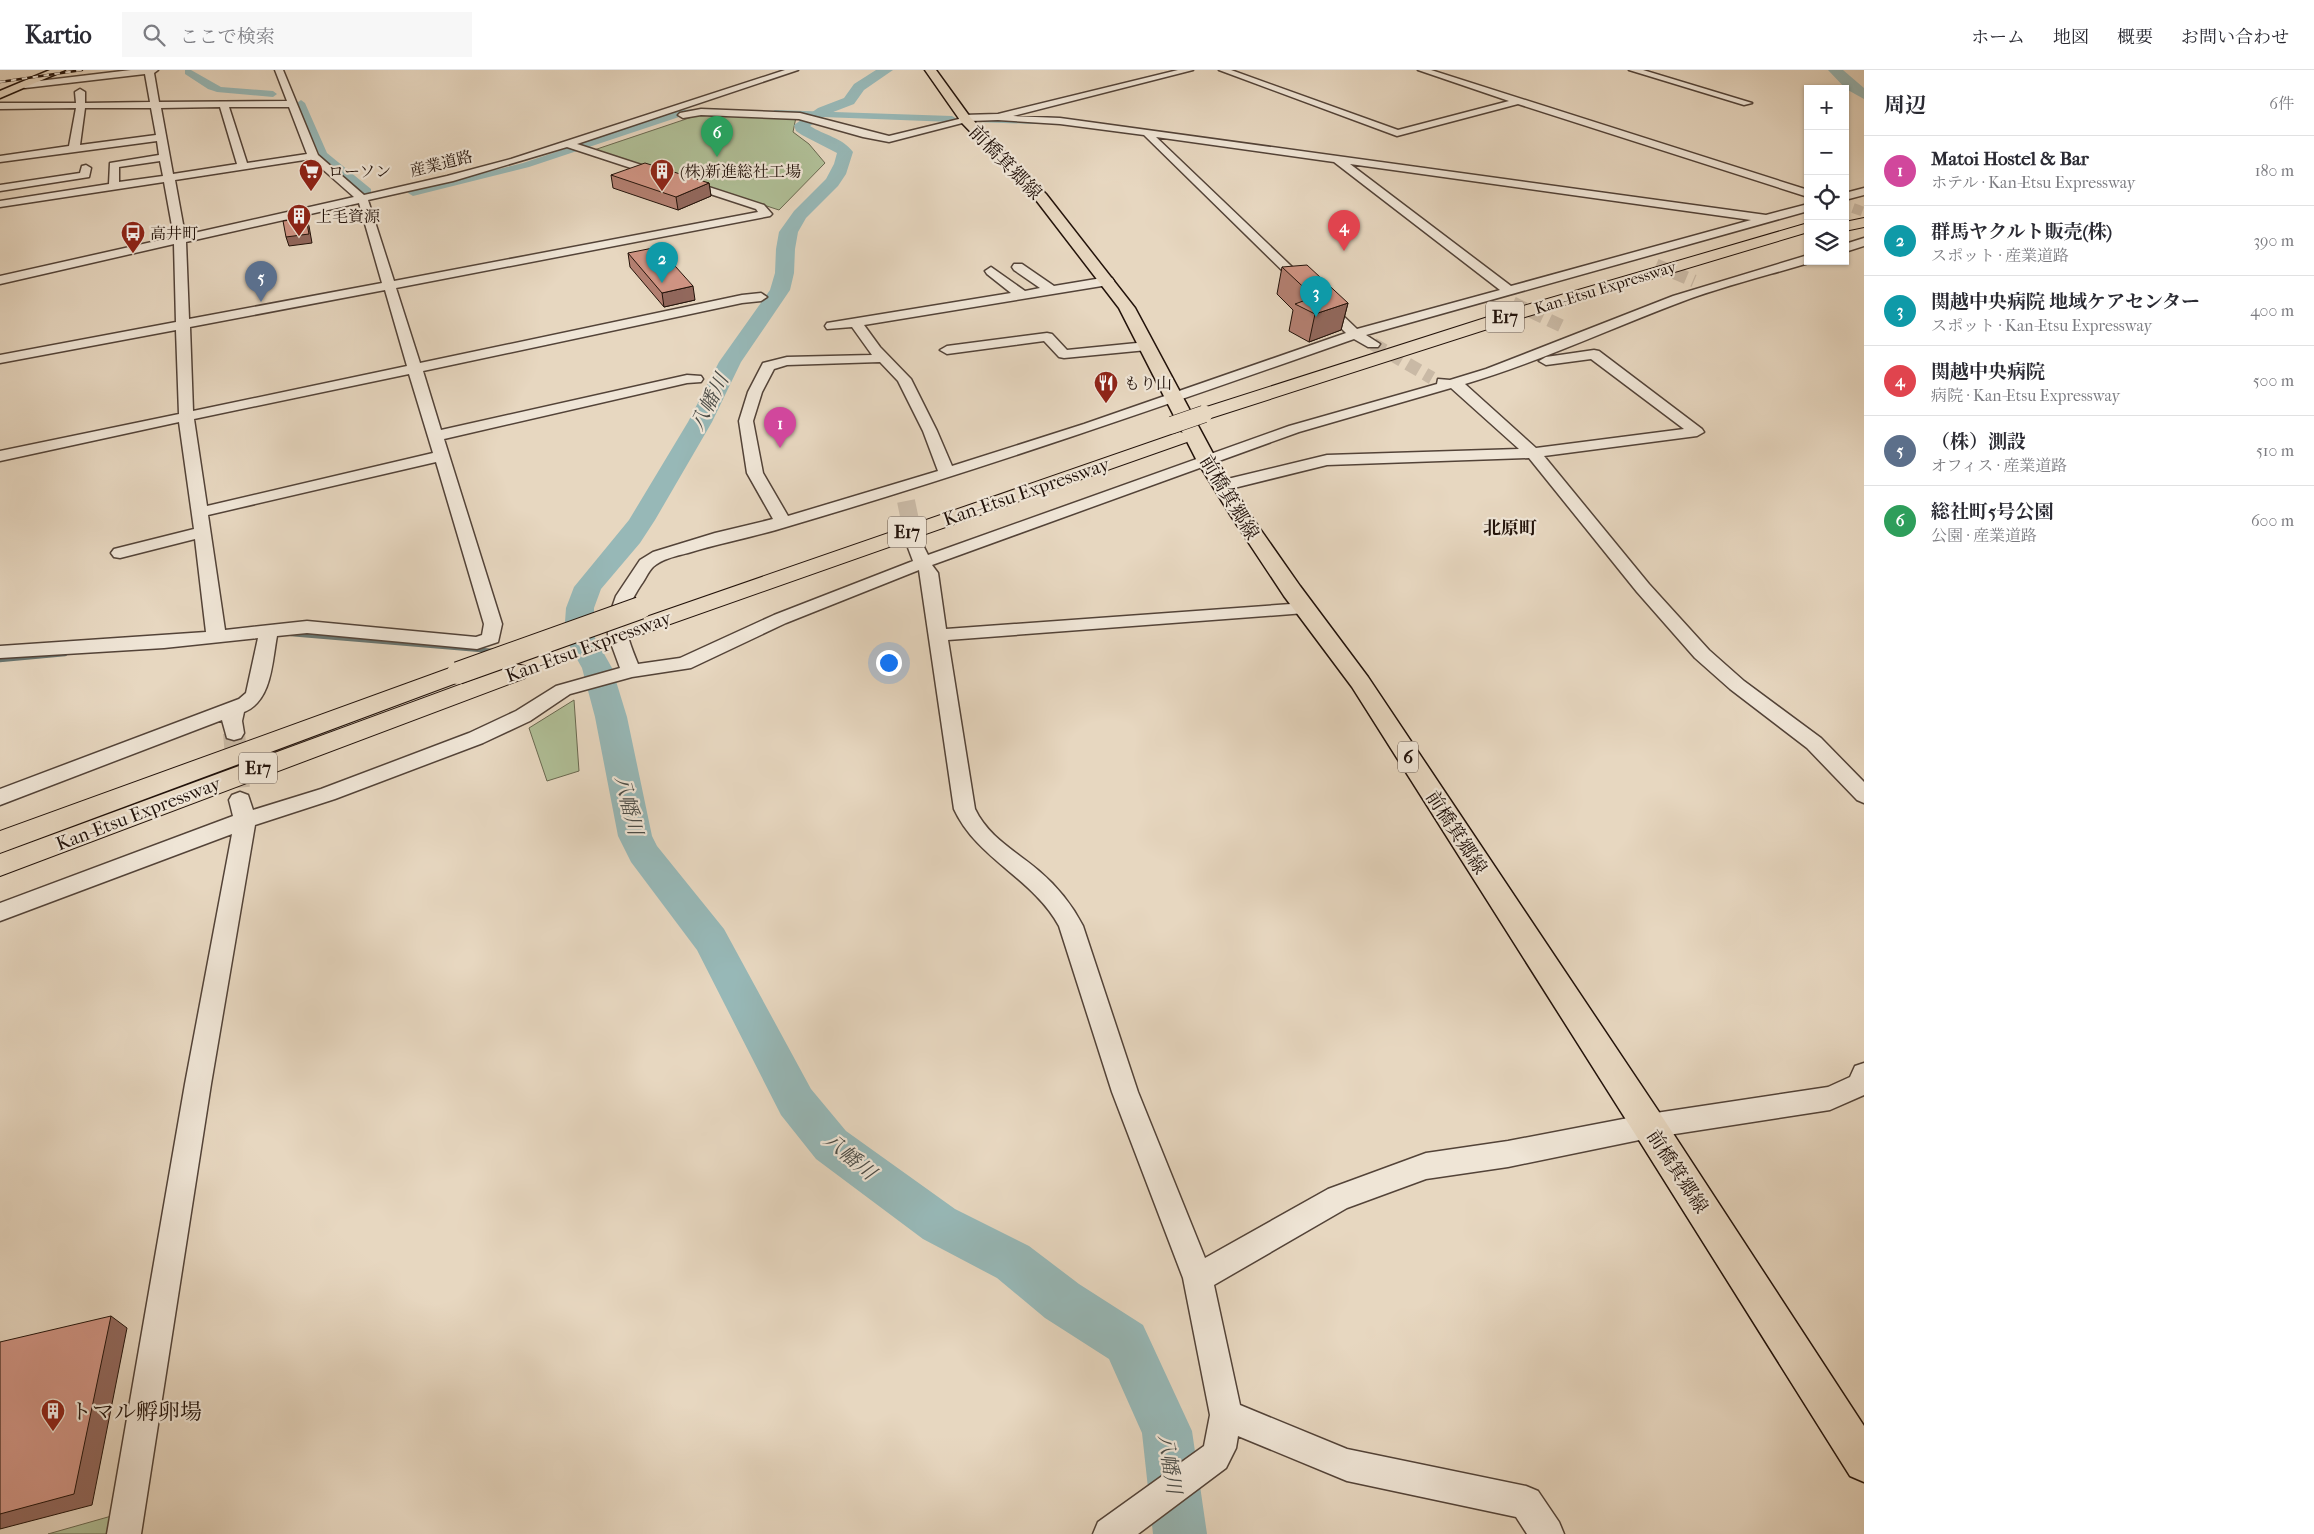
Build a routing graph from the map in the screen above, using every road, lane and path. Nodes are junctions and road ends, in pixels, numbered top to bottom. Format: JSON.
{"nodes":[{"id":1,"x":60,"y":70,"type":"edge"},
{"id":2,"x":154,"y":70,"type":"edge"},
{"id":3,"x":279,"y":70,"type":"edge"},
{"id":4,"x":794,"y":70,"type":"edge"},
{"id":5,"x":930,"y":70,"type":"edge"},
{"id":6,"x":1190,"y":70,"type":"edge"},
{"id":7,"x":1222,"y":70,"type":"edge"},
{"id":8,"x":1422,"y":70,"type":"edge"},
{"id":9,"x":1633,"y":70,"type":"edge"},
{"id":10,"x":149,"y":71,"type":"edge"},
{"id":11,"x":80,"y":79,"type":"junction"},
{"id":12,"x":25,"y":85,"type":"junction"},
{"id":13,"x":0,"y":95,"type":"edge"},
{"id":14,"x":1519,"y":101,"type":"junction"},
{"id":15,"x":1747,"y":103,"type":"dead end"},
{"id":16,"x":293,"y":104,"type":"junction"},
{"id":17,"x":224,"y":105,"type":"junction"},
{"id":18,"x":2,"y":106,"type":"edge"},
{"id":19,"x":81,"y":106,"type":"junction"},
{"id":20,"x":156,"y":106,"type":"junction"},
{"id":21,"x":998,"y":117,"type":"junction"},
{"id":22,"x":0,"y":118,"type":"edge"},
{"id":23,"x":964,"y":119,"type":"junction"},
{"id":24,"x":1150,"y":133,"type":"junction"},
{"id":25,"x":161,"y":137,"type":"junction"},
{"id":26,"x":567,"y":144,"type":"junction"},
{"id":27,"x":74,"y":148,"type":"junction"},
{"id":28,"x":584,"y":149,"type":"junction"},
{"id":29,"x":314,"y":156,"type":"junction"},
{"id":30,"x":166,"y":157,"type":"junction"},
{"id":31,"x":0,"y":158,"type":"edge"},
{"id":32,"x":1337,"y":159,"type":"junction"},
{"id":33,"x":243,"y":167,"type":"junction"},
{"id":34,"x":86,"y":168,"type":"dead end"},
{"id":35,"x":170,"y":178,"type":"junction"},
{"id":36,"x":60,"y":179,"type":"junction"},
{"id":37,"x":114,"y":187,"type":"junction"},
{"id":38,"x":0,"y":188,"type":"edge"},
{"id":39,"x":1864,"y":192,"type":"tunnel mouth"},
{"id":40,"x":1804,"y":193,"type":"edge"},
{"id":41,"x":60,"y":195,"type":"junction"},
{"id":42,"x":1849,"y":196,"type":"edge"},
{"id":43,"x":362,"y":198,"type":"junction"},
{"id":44,"x":0,"y":204,"type":"edge"},
{"id":45,"x":1804,"y":208,"type":"edge"},
{"id":46,"x":1767,"y":220,"type":"junction"},
{"id":47,"x":1864,"y":222,"type":"tunnel mouth"},
{"id":48,"x":1849,"y":226,"type":"edge"},
{"id":49,"x":1804,"y":228,"type":"edge"},
{"id":50,"x":180,"y":239,"type":"junction"},
{"id":51,"x":1804,"y":239,"type":"edge"},
{"id":52,"x":1864,"y":242,"type":"edge"},
{"id":53,"x":1849,"y":247,"type":"edge"},
{"id":54,"x":1636,"y":257,"type":"junction"},
{"id":55,"x":1804,"y":260,"type":"edge"},
{"id":56,"x":1656,"y":265,"type":"tunnel mouth"},
{"id":57,"x":1018,"y":267,"type":"dead end"},
{"id":58,"x":991,"y":271,"type":"dead end"},
{"id":59,"x":0,"y":280,"type":"edge"},
{"id":60,"x":1108,"y":281,"type":"junction"},
{"id":61,"x":1694,"y":281,"type":"tunnel mouth"},
{"id":62,"x":389,"y":285,"type":"junction"},
{"id":63,"x":1710,"y":288,"type":"junction"},
{"id":64,"x":1051,"y":290,"type":"junction"},
{"id":65,"x":1508,"y":290,"type":"junction"},
{"id":66,"x":1494,"y":294,"type":"junction"},
{"id":67,"x":1022,"y":295,"type":"junction"},
{"id":68,"x":761,"y":297,"type":"dead end"},
{"id":69,"x":1513,"y":303,"type":"tunnel mouth"},
{"id":70,"x":856,"y":323,"type":"junction"},
{"id":71,"x":183,"y":324,"type":"junction"},
{"id":72,"x":832,"y":326,"type":"dead end"},
{"id":73,"x":1566,"y":328,"type":"tunnel mouth"},
{"id":74,"x":1355,"y":334,"type":"junction"},
{"id":75,"x":1585,"y":337,"type":"junction"},
{"id":76,"x":1373,"y":344,"type":"tunnel mouth"},
{"id":77,"x":1147,"y":346,"type":"junction"},
{"id":78,"x":947,"y":350,"type":"dead end"},
{"id":79,"x":882,"y":358,"type":"junction"},
{"id":80,"x":0,"y":359,"type":"edge"},
{"id":81,"x":1523,"y":360,"type":"junction"},
{"id":82,"x":414,"y":368,"type":"junction"},
{"id":83,"x":1432,"y":378,"type":"tunnel mouth"},
{"id":84,"x":696,"y":379,"type":"dead end"},
{"id":85,"x":1450,"y":384,"type":"junction"},
{"id":86,"x":1174,"y":398,"type":"junction"},
{"id":87,"x":186,"y":417,"type":"junction"},
{"id":88,"x":1208,"y":421,"type":"junction"},
{"id":89,"x":435,"y":436,"type":"junction"},
{"id":90,"x":1533,"y":453,"type":"junction"},
{"id":91,"x":0,"y":456,"type":"edge"},
{"id":92,"x":441,"y":456,"type":"junction"},
{"id":93,"x":1207,"y":461,"type":"junction"},
{"id":94,"x":947,"y":474,"type":"junction"},
{"id":95,"x":1221,"y":485,"type":"junction"},
{"id":96,"x":201,"y":512,"type":"junction"},
{"id":97,"x":783,"y":523,"type":"junction"},
{"id":98,"x":203,"y":532,"type":"junction"},
{"id":99,"x":120,"y":553,"type":"dead end"},
{"id":100,"x":918,"y":554,"type":"junction"},
{"id":101,"x":1305,"y":608,"type":"junction"},
{"id":102,"x":637,"y":619,"type":"junction"},
{"id":103,"x":269,"y":631,"type":"junction"},
{"id":104,"x":936,"y":635,"type":"junction"},
{"id":105,"x":215,"y":637,"type":"junction"},
{"id":106,"x":0,"y":652,"type":"edge"},
{"id":107,"x":626,"y":673,"type":"junction"},
{"id":108,"x":235,"y":710,"type":"junction"},
{"id":109,"x":234,"y":733,"type":"tunnel mouth"},
{"id":110,"x":1864,"y":795,"type":"edge"},
{"id":111,"x":0,"y":797,"type":"edge"},
{"id":112,"x":243,"y":810,"type":"junction"},
{"id":113,"x":0,"y":842,"type":"edge"},
{"id":114,"x":0,"y":865,"type":"edge"},
{"id":115,"x":0,"y":912,"type":"edge"},
{"id":116,"x":1863,"y":1082,"type":"edge"},
{"id":117,"x":1649,"y":1126,"type":"junction"},
{"id":118,"x":1198,"y":1278,"type":"junction"},
{"id":119,"x":1226,"y":1415,"type":"junction"},
{"id":120,"x":1864,"y":1462,"type":"edge"},
{"id":121,"x":1116,"y":1530,"type":"edge"},
{"id":122,"x":124,"y":1534,"type":"edge"},
{"id":123,"x":1547,"y":1534,"type":"edge"}],
"edges":[{"from":1,"to":12,"type":"main road"},
{"from":2,"to":10,"type":"street"},
{"from":3,"to":16,"type":"street"},
{"from":4,"to":26,"type":"street","name":"産業道路"},
{"from":5,"to":23,"type":"main road","name":"前橋箕郷線","number":"6"},
{"from":6,"to":21,"type":"street"},
{"from":7,"to":14,"type":"street"},
{"from":8,"to":14,"type":"street"},
{"from":9,"to":15,"type":"street"},
{"from":10,"to":11,"type":"street"},
{"from":10,"to":20,"type":"street"},
{"from":11,"to":12,"type":"street"},
{"from":11,"to":19,"type":"street"},
{"from":12,"to":13,"type":"main road"},
{"from":14,"to":40,"type":"street"},
{"from":16,"to":17,"type":"street"},
{"from":16,"to":29,"type":"street"},
{"from":17,"to":20,"type":"street"},
{"from":17,"to":33,"type":"street"},
{"from":18,"to":19,"type":"street"},
{"from":18,"to":22,"type":"street"},
{"from":19,"to":20,"type":"street"},
{"from":19,"to":27,"type":"street"},
{"from":20,"to":25,"type":"street"},
{"from":21,"to":23,"type":"street"},
{"from":21,"to":24,"type":"street"},
{"from":23,"to":28,"type":"street"},
{"from":23,"to":60,"type":"main road","name":"前橋箕郷線","number":"6"},
{"from":24,"to":32,"type":"street"},
{"from":24,"to":74,"type":"street"},
{"from":25,"to":27,"type":"street"},
{"from":25,"to":30,"type":"street"},
{"from":26,"to":28,"type":"street"},
{"from":26,"to":43,"type":"street","name":"産業道路"},
{"from":27,"to":31,"type":"street"},
{"from":28,"to":62,"type":"street"},
{"from":29,"to":33,"type":"street"},
{"from":29,"to":43,"type":"street"},
{"from":30,"to":35,"type":"street"},
{"from":30,"to":37,"type":"street"},
{"from":32,"to":46,"type":"street"},
{"from":32,"to":65,"type":"street"},
{"from":33,"to":35,"type":"street"},
{"from":34,"to":36,"type":"street"},
{"from":35,"to":37,"type":"street"},
{"from":35,"to":50,"type":"street"},
{"from":36,"to":38,"type":"street"},
{"from":36,"to":41,"type":"street"},
{"from":37,"to":41,"type":"street"},
{"from":39,"to":42,"type":"street"},
{"from":41,"to":44,"type":"street"},
{"from":43,"to":50,"type":"street","name":"産業道路"},
{"from":43,"to":62,"type":"street"},
{"from":45,"to":46,"type":"street"},
{"from":46,"to":54,"type":"street"},
{"from":47,"to":48,"type":"highway"},
{"from":49,"to":88,"type":"highway","name":"Kan-Etsu Expressway","number":"E17"},
{"from":50,"to":59,"type":"street","name":"産業道路"},
{"from":50,"to":71,"type":"street"},
{"from":51,"to":88,"type":"highway","name":"Kan-Etsu Expressway","number":"E17"},
{"from":52,"to":53,"type":"street"},
{"from":54,"to":56,"type":"street"},
{"from":54,"to":65,"type":"street"},
{"from":55,"to":63,"type":"street"},
{"from":57,"to":64,"type":"street"},
{"from":58,"to":67,"type":"street"},
{"from":60,"to":64,"type":"street"},
{"from":60,"to":77,"type":"main road","name":"前橋箕郷線","number":"6"},
{"from":61,"to":63,"type":"street"},
{"from":62,"to":71,"type":"street"},
{"from":62,"to":82,"type":"street"},
{"from":63,"to":75,"type":"street"},
{"from":64,"to":67,"type":"street"},
{"from":65,"to":66,"type":"street"},
{"from":66,"to":69,"type":"street"},
{"from":66,"to":74,"type":"street"},
{"from":67,"to":70,"type":"street"},
{"from":68,"to":82,"type":"street"},
{"from":70,"to":72,"type":"street"},
{"from":70,"to":79,"type":"street"},
{"from":71,"to":80,"type":"street"},
{"from":71,"to":87,"type":"street"},
{"from":73,"to":75,"type":"street"},
{"from":74,"to":76,"type":"street"},
{"from":74,"to":86,"type":"street"},
{"from":75,"to":81,"type":"street"},
{"from":77,"to":78,"type":"street"},
{"from":77,"to":86,"type":"main road","name":"前橋箕郷線","number":"6"},
{"from":79,"to":94,"type":"street"},
{"from":79,"to":97,"type":"street"},
{"from":81,"to":85,"type":"street"},
{"from":81,"to":90,"type":"street"},
{"from":82,"to":87,"type":"street"},
{"from":82,"to":89,"type":"street"},
{"from":83,"to":85,"type":"street"},
{"from":84,"to":89,"type":"street"},
{"from":85,"to":90,"type":"street"},
{"from":85,"to":93,"type":"street"},
{"from":86,"to":93,"type":"main road","name":"前橋箕郷線","number":"6"},
{"from":86,"to":94,"type":"street"},
{"from":87,"to":91,"type":"street"},
{"from":87,"to":96,"type":"street"},
{"from":88,"to":102,"type":"highway","name":"Kan-Etsu Expressway","number":"E17"},
{"from":89,"to":92,"type":"street"},
{"from":90,"to":95,"type":"street"},
{"from":90,"to":110,"type":"street"},
{"from":92,"to":96,"type":"street"},
{"from":92,"to":103,"type":"street"},
{"from":93,"to":95,"type":"main road","name":"前橋箕郷線","number":"6"},
{"from":93,"to":100,"type":"street"},
{"from":94,"to":97,"type":"street"},
{"from":95,"to":101,"type":"main road","name":"前橋箕郷線","number":"6"},
{"from":96,"to":98,"type":"street"},
{"from":97,"to":107,"type":"street"},
{"from":98,"to":99,"type":"street"},
{"from":98,"to":105,"type":"street"},
{"from":100,"to":104,"type":"street"},
{"from":100,"to":107,"type":"street"},
{"from":101,"to":104,"type":"street"},
{"from":101,"to":117,"type":"main road","name":"前橋箕郷線","number":"6"},
{"from":102,"to":113,"type":"highway","name":"Kan-Etsu Expressway","number":"E17","bridge":true},
{"from":102,"to":114,"type":"highway","name":"Kan-Etsu Expressway","number":"E17"},
{"from":103,"to":105,"type":"street"},
{"from":103,"to":108,"type":"street"},
{"from":104,"to":118,"type":"street"},
{"from":105,"to":106,"type":"street"},
{"from":107,"to":112,"type":"street"},
{"from":108,"to":109,"type":"street"},
{"from":108,"to":111,"type":"street"},
{"from":112,"to":115,"type":"street"},
{"from":112,"to":122,"type":"street"},
{"from":116,"to":117,"type":"street"},
{"from":117,"to":118,"type":"street"},
{"from":117,"to":120,"type":"main road","name":"前橋箕郷線","number":"6"},
{"from":118,"to":119,"type":"street"},
{"from":119,"to":121,"type":"street"},
{"from":119,"to":123,"type":"street"}]}
